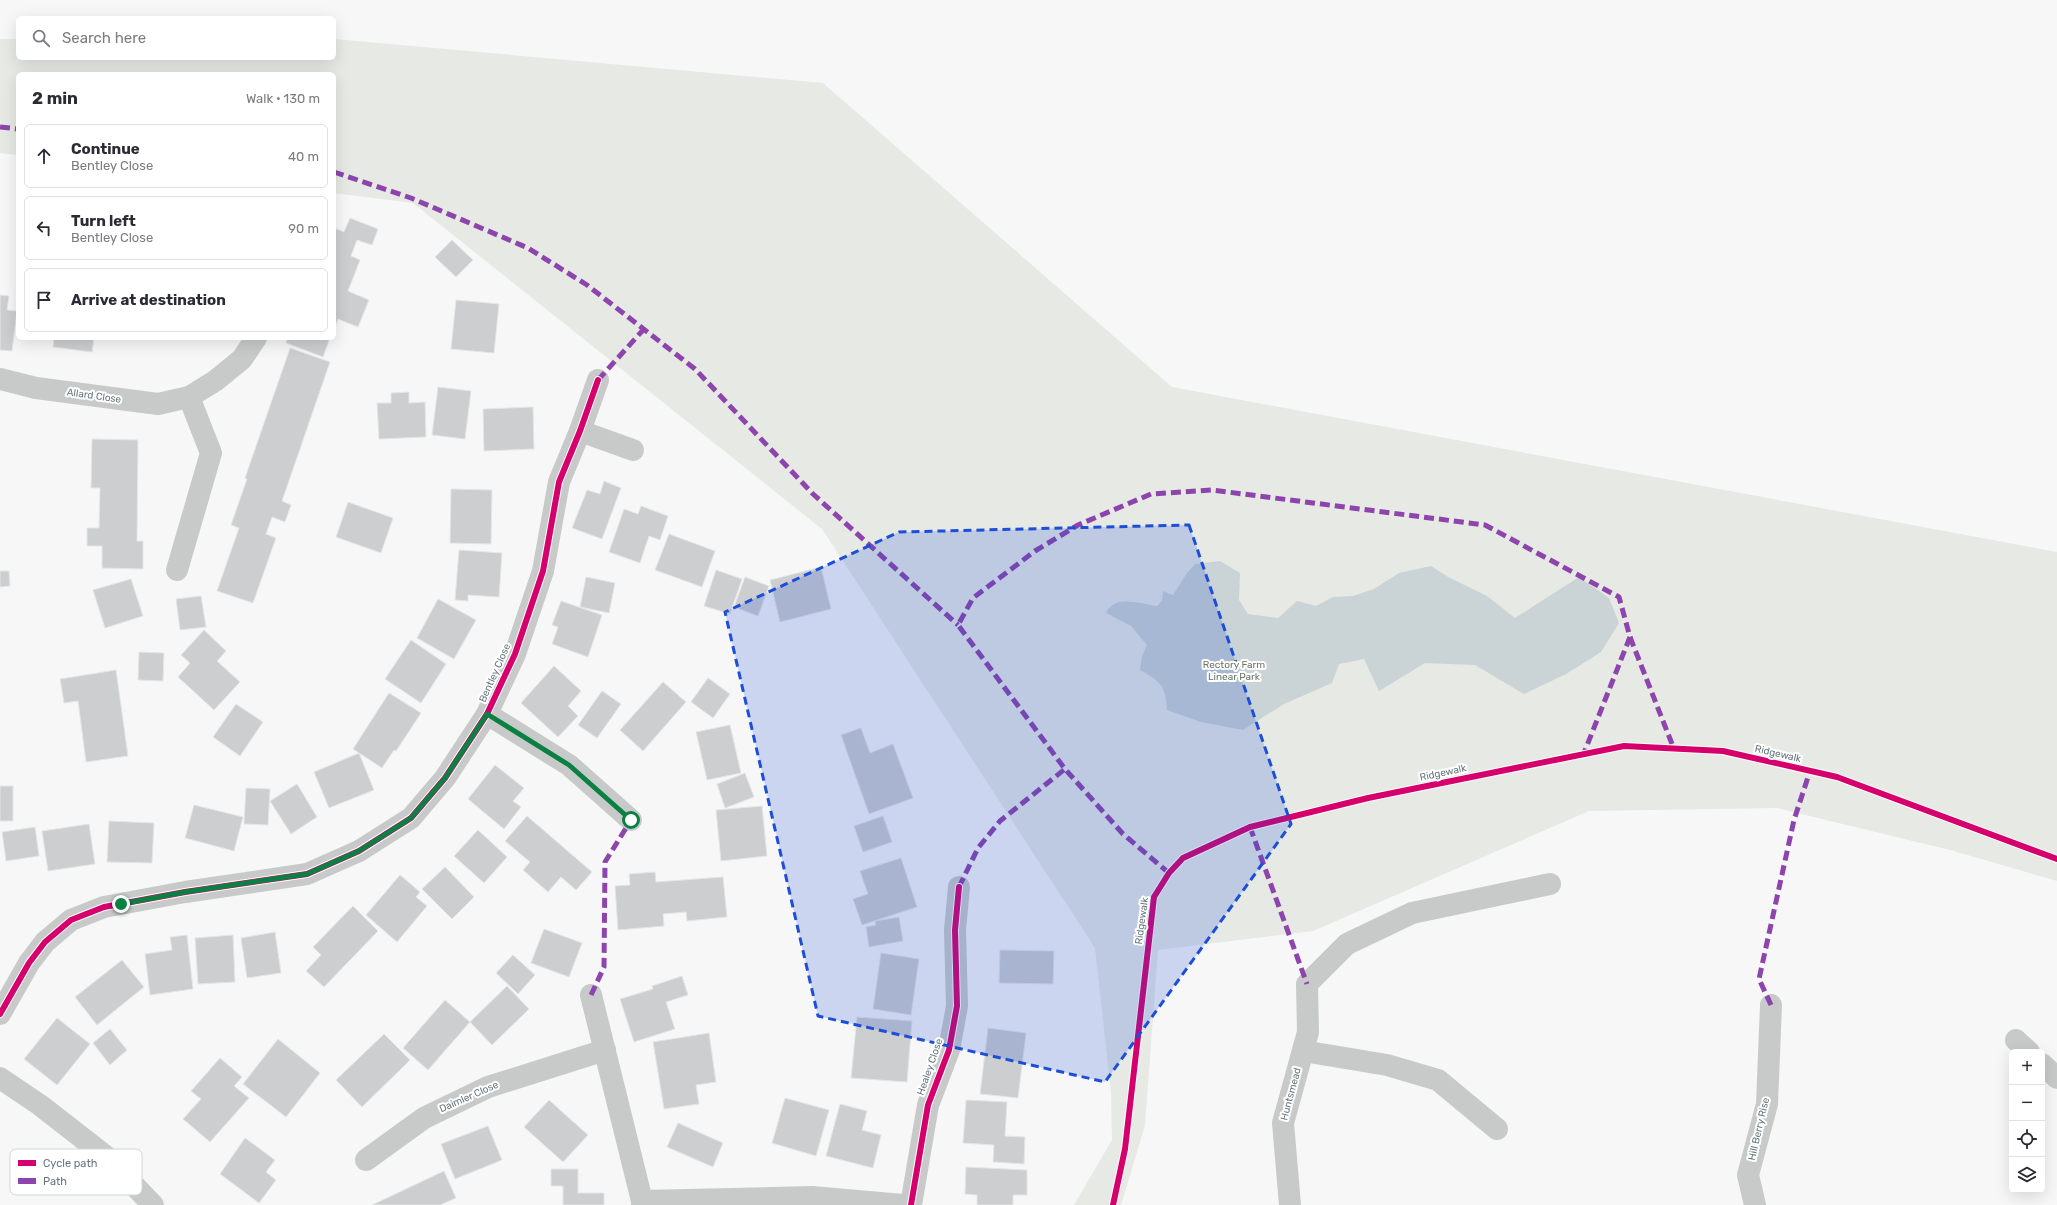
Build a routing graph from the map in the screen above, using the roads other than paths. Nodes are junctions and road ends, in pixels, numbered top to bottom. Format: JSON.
{"nodes":[{"id":1,"x":255,"y":340,"type":"edge"},
{"id":2,"x":0,"y":380,"type":"edge"},
{"id":3,"x":598,"y":380,"type":"dead end"},
{"id":4,"x":189,"y":397,"type":"junction"},
{"id":5,"x":580,"y":432,"type":"junction"},
{"id":6,"x":633,"y":450,"type":"dead end"},
{"id":7,"x":177,"y":570,"type":"dead end"},
{"id":8,"x":487,"y":714,"type":"junction"},
{"id":9,"x":631,"y":820,"type":"dead end"},
{"id":10,"x":1550,"y":884,"type":"dead end"},
{"id":11,"x":959,"y":887,"type":"dead end"},
{"id":12,"x":591,"y":996,"type":"dead end"},
{"id":13,"x":1771,"y":1005,"type":"dead end"},
{"id":14,"x":0,"y":1014,"type":"edge"},
{"id":15,"x":605,"y":1050,"type":"junction"},
{"id":16,"x":1303,"y":1051,"type":"junction"},
{"id":17,"x":2045,"y":1067,"type":"edge"},
{"id":18,"x":0,"y":1078,"type":"edge"},
{"id":19,"x":2057,"y":1078,"type":"edge"},
{"id":20,"x":1497,"y":1129,"type":"dead end"},
{"id":21,"x":97,"y":1149,"type":"edge"},
{"id":22,"x":366,"y":1160,"type":"dead end"},
{"id":23,"x":142,"y":1194,"type":"edge"},
{"id":24,"x":642,"y":1203,"type":"edge"},
{"id":25,"x":862,"y":1203,"type":"edge"},
{"id":26,"x":153,"y":1205,"type":"edge"},
{"id":27,"x":903,"y":1205,"type":"edge"},
{"id":28,"x":911,"y":1205,"type":"edge"},
{"id":29,"x":1290,"y":1205,"type":"edge"},
{"id":30,"x":1754,"y":1205,"type":"edge"}],
"edges":[{"from":1,"to":4,"type":"street","name":"Allard Close"},
{"from":2,"to":4,"type":"street","name":"Allard Close"},
{"from":3,"to":5,"type":"street","name":"Bentley Close"},
{"from":4,"to":7,"type":"street"},
{"from":5,"to":6,"type":"street"},
{"from":5,"to":8,"type":"street","name":"Bentley Close"},
{"from":8,"to":9,"type":"street","name":"Bentley Close"},
{"from":8,"to":14,"type":"street","name":"Bentley Close"},
{"from":10,"to":16,"type":"street","name":"Huntsmead"},
{"from":11,"to":28,"type":"street","name":"Healey Close"},
{"from":12,"to":15,"type":"street"},
{"from":13,"to":30,"type":"street","name":"Hill Berry Rise"},
{"from":15,"to":22,"type":"street","name":"Daimler Close"},
{"from":15,"to":24,"type":"street"},
{"from":16,"to":20,"type":"street"},
{"from":16,"to":29,"type":"street","name":"Huntsmead"},
{"from":17,"to":19,"type":"street"},
{"from":18,"to":21,"type":"street"},
{"from":23,"to":26,"type":"street"},
{"from":24,"to":25,"type":"street"},
{"from":25,"to":27,"type":"street"}]}
